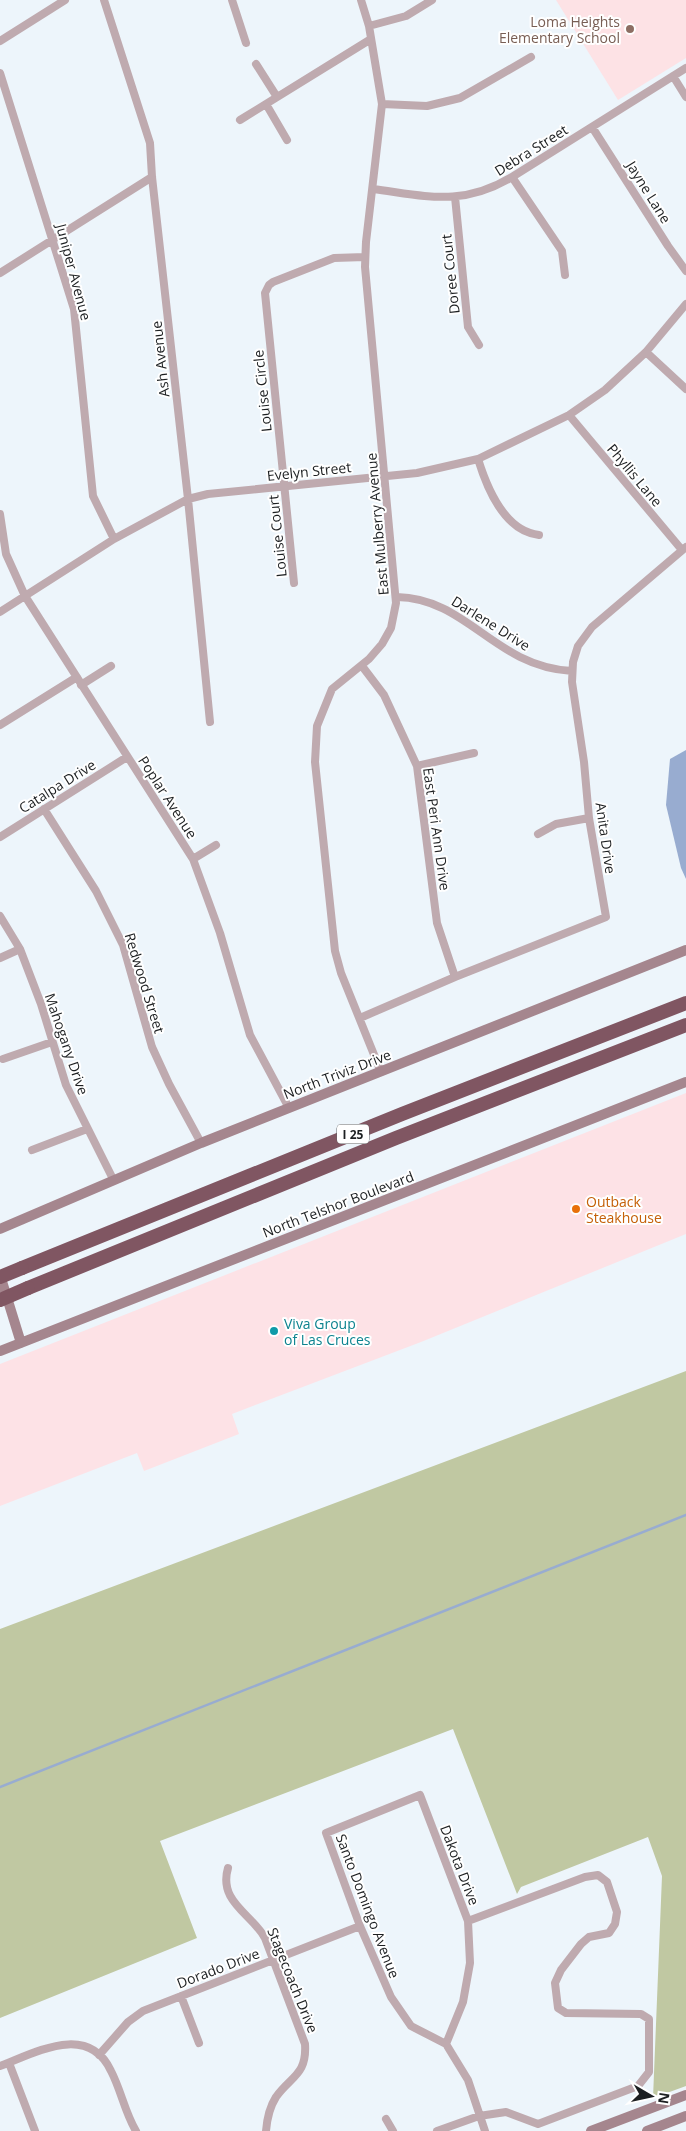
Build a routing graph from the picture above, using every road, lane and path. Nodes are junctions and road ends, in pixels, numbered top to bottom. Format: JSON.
{"nodes":[{"id":1,"x":65,"y":0,"type":"edge"},
{"id":2,"x":104,"y":0,"type":"edge"},
{"id":3,"x":232,"y":0,"type":"edge"},
{"id":4,"x":361,"y":0,"type":"edge"},
{"id":5,"x":432,"y":0,"type":"edge"},
{"id":6,"x":369,"y":26,"type":"junction"},
{"id":7,"x":371,"y":38,"type":"junction"},
{"id":8,"x":0,"y":41,"type":"edge"},
{"id":9,"x":246,"y":43,"type":"dead end"},
{"id":10,"x":531,"y":57,"type":"dead end"},
{"id":11,"x":256,"y":64,"type":"dead end"},
{"id":12,"x":686,"y":68,"type":"edge"},
{"id":13,"x":0,"y":73,"type":"edge"},
{"id":14,"x":673,"y":76,"type":"junction"},
{"id":15,"x":277,"y":97,"type":"junction"},
{"id":16,"x":686,"y":97,"type":"edge"},
{"id":17,"x":266,"y":104,"type":"junction"},
{"id":18,"x":382,"y":104,"type":"junction"},
{"id":19,"x":240,"y":120,"type":"dead end"},
{"id":20,"x":592,"y":126,"type":"junction"},
{"id":21,"x":287,"y":140,"type":"dead end"},
{"id":22,"x":152,"y":177,"type":"junction"},
{"id":23,"x":512,"y":177,"type":"junction"},
{"id":24,"x":373,"y":189,"type":"junction"},
{"id":25,"x":455,"y":197,"type":"junction"},
{"id":26,"x":53,"y":238,"type":"junction"},
{"id":27,"x":365,"y":257,"type":"junction"},
{"id":28,"x":686,"y":271,"type":"edge"},
{"id":29,"x":0,"y":273,"type":"edge"},
{"id":30,"x":565,"y":276,"type":"dead end"},
{"id":31,"x":686,"y":304,"type":"edge"},
{"id":32,"x":479,"y":345,"type":"dead end"},
{"id":33,"x":646,"y":352,"type":"junction"},
{"id":34,"x":686,"y":389,"type":"edge"},
{"id":35,"x":569,"y":416,"type":"junction"},
{"id":36,"x":478,"y":459,"type":"junction"},
{"id":37,"x":385,"y":476,"type":"junction"},
{"id":38,"x":284,"y":486,"type":"junction"},
{"id":39,"x":188,"y":498,"type":"junction"},
{"id":40,"x":0,"y":514,"type":"edge"},
{"id":41,"x":539,"y":535,"type":"dead end"},
{"id":42,"x":114,"y":540,"type":"junction"},
{"id":43,"x":684,"y":549,"type":"edge"},
{"id":44,"x":294,"y":583,"type":"dead end"},
{"id":45,"x":25,"y":596,"type":"junction"},
{"id":46,"x":397,"y":597,"type":"junction"},
{"id":47,"x":0,"y":612,"type":"edge"},
{"id":48,"x":111,"y":666,"type":"dead end"},
{"id":49,"x":362,"y":666,"type":"junction"},
{"id":50,"x":572,"y":671,"type":"junction"},
{"id":51,"x":77,"y":677,"type":"junction"},
{"id":52,"x":81,"y":684,"type":"junction"},
{"id":53,"x":210,"y":722,"type":"dead end"},
{"id":54,"x":0,"y":725,"type":"edge"},
{"id":55,"x":474,"y":753,"type":"dead end"},
{"id":56,"x":127,"y":757,"type":"junction"},
{"id":57,"x":417,"y":766,"type":"junction"},
{"id":58,"x":44,"y":808,"type":"junction"},
{"id":59,"x":589,"y":818,"type":"junction"},
{"id":60,"x":538,"y":834,"type":"dead end"},
{"id":61,"x":0,"y":837,"type":"edge"},
{"id":62,"x":216,"y":845,"type":"dead end"},
{"id":63,"x":193,"y":859,"type":"junction"},
{"id":64,"x":0,"y":916,"type":"edge"},
{"id":65,"x":20,"y":950,"type":"junction"},
{"id":66,"x":686,"y":950,"type":"edge"},
{"id":67,"x":0,"y":958,"type":"edge"},
{"id":68,"x":455,"y":977,"type":"junction"},
{"id":69,"x":686,"y":1003,"type":"edge"},
{"id":70,"x":360,"y":1018,"type":"junction"},
{"id":71,"x":686,"y":1025,"type":"edge"},
{"id":72,"x":52,"y":1042,"type":"junction"},
{"id":73,"x":3,"y":1059,"type":"dead end"},
{"id":74,"x":381,"y":1072,"type":"junction"},
{"id":75,"x":686,"y":1082,"type":"edge"},
{"id":76,"x":288,"y":1108,"type":"junction"},
{"id":77,"x":87,"y":1129,"type":"junction"},
{"id":78,"x":201,"y":1143,"type":"junction"},
{"id":79,"x":32,"y":1150,"type":"dead end"},
{"id":80,"x":113,"y":1179,"type":"junction"},
{"id":81,"x":0,"y":1229,"type":"edge"},
{"id":82,"x":0,"y":1276,"type":"edge"},
{"id":83,"x":0,"y":1300,"type":"edge"},
{"id":84,"x":21,"y":1342,"type":"junction"},
{"id":85,"x":0,"y":1351,"type":"edge"},
{"id":86,"x":326,"y":1833,"type":"joint"},
{"id":87,"x":228,"y":1868,"type":"dead end"},
{"id":88,"x":468,"y":1921,"type":"junction"},
{"id":89,"x":360,"y":1926,"type":"junction"},
{"id":90,"x":274,"y":1959,"type":"junction"},
{"id":91,"x":181,"y":1996,"type":"junction"},
{"id":92,"x":199,"y":2043,"type":"dead end"},
{"id":93,"x":446,"y":2044,"type":"junction"},
{"id":94,"x":99,"y":2055,"type":"junction"},
{"id":95,"x":8,"y":2063,"type":"junction"},
{"id":96,"x":0,"y":2066,"type":"edge"},
{"id":97,"x":686,"y":2095,"type":"edge"},
{"id":98,"x":479,"y":2116,"type":"junction"},
{"id":99,"x":686,"y":2116,"type":"edge"},
{"id":100,"x":386,"y":2119,"type":"dead end"},
{"id":101,"x":35,"y":2131,"type":"edge"},
{"id":102,"x":136,"y":2131,"type":"edge"},
{"id":103,"x":266,"y":2131,"type":"edge"},
{"id":104,"x":393,"y":2131,"type":"edge"},
{"id":105,"x":437,"y":2131,"type":"edge"},
{"id":106,"x":486,"y":2131,"type":"edge"},
{"id":107,"x":591,"y":2131,"type":"edge"},
{"id":108,"x":646,"y":2131,"type":"edge"}],
"edges":[{"from":1,"to":8,"type":"street"},
{"from":2,"to":22,"type":"street","name":"Ash Avenue"},
{"from":3,"to":9,"type":"street"},
{"from":4,"to":6,"type":"street","name":"East Mulberry Avenue"},
{"from":5,"to":6,"type":"street"},
{"from":6,"to":7,"type":"street","name":"East Mulberry Avenue"},
{"from":7,"to":15,"type":"street"},
{"from":7,"to":18,"type":"street","name":"East Mulberry Avenue"},
{"from":10,"to":18,"type":"street"},
{"from":11,"to":15,"type":"street"},
{"from":12,"to":14,"type":"street","name":"Debra Street"},
{"from":13,"to":26,"type":"street","name":"Juniper Avenue"},
{"from":14,"to":16,"type":"street"},
{"from":14,"to":20,"type":"street","name":"Debra Street"},
{"from":15,"to":17,"type":"street"},
{"from":17,"to":19,"type":"street"},
{"from":17,"to":21,"type":"street"},
{"from":18,"to":24,"type":"street","name":"East Mulberry Avenue"},
{"from":20,"to":23,"type":"street","name":"Debra Street"},
{"from":20,"to":28,"type":"street","name":"Jayne Lane"},
{"from":22,"to":26,"type":"street"},
{"from":22,"to":39,"type":"street","name":"Ash Avenue"},
{"from":23,"to":25,"type":"street","name":"Debra Street"},
{"from":23,"to":30,"type":"street"},
{"from":24,"to":25,"type":"street","name":"Debra Street"},
{"from":24,"to":27,"type":"street","name":"East Mulberry Avenue"},
{"from":25,"to":32,"type":"street","name":"Doree Court"},
{"from":26,"to":29,"type":"street"},
{"from":26,"to":42,"type":"street","name":"Juniper Avenue"},
{"from":27,"to":37,"type":"street","name":"East Mulberry Avenue"},
{"from":27,"to":38,"type":"street","name":"Louise Circle"},
{"from":31,"to":33,"type":"street","name":"Evelyn Street"},
{"from":33,"to":34,"type":"street"},
{"from":33,"to":35,"type":"street","name":"Evelyn Street"},
{"from":35,"to":36,"type":"street","name":"Evelyn Street"},
{"from":35,"to":43,"type":"street","name":"Phyllis Lane"},
{"from":36,"to":37,"type":"street","name":"Evelyn Street"},
{"from":36,"to":41,"type":"street"},
{"from":37,"to":38,"type":"street","name":"Evelyn Street"},
{"from":37,"to":46,"type":"street","name":"East Mulberry Avenue"},
{"from":38,"to":39,"type":"street","name":"Evelyn Street"},
{"from":38,"to":44,"type":"street","name":"Louise Court"},
{"from":39,"to":42,"type":"street","name":"Evelyn Street"},
{"from":39,"to":53,"type":"street","name":"Ash Avenue"},
{"from":40,"to":45,"type":"street","name":"Poplar Avenue"},
{"from":42,"to":45,"type":"street","name":"Evelyn Street"},
{"from":43,"to":50,"type":"street","name":"Anita Drive"},
{"from":45,"to":47,"type":"street","name":"Evelyn Street"},
{"from":45,"to":51,"type":"street","name":"Poplar Avenue"},
{"from":46,"to":49,"type":"street","name":"East Mulberry Avenue"},
{"from":46,"to":50,"type":"street","name":"Darlene Drive"},
{"from":48,"to":52,"type":"street"},
{"from":49,"to":57,"type":"street","name":"East Peri Ann Drive"},
{"from":49,"to":70,"type":"street","name":"East Mulberry Avenue"},
{"from":50,"to":59,"type":"street","name":"Anita Drive"},
{"from":51,"to":52,"type":"street","name":"Poplar Avenue"},
{"from":51,"to":54,"type":"street"},
{"from":52,"to":56,"type":"street","name":"Poplar Avenue"},
{"from":55,"to":57,"type":"street"},
{"from":56,"to":58,"type":"street","name":"Catalpa Drive"},
{"from":56,"to":63,"type":"street","name":"Poplar Avenue"},
{"from":57,"to":68,"type":"street","name":"East Peri Ann Drive"},
{"from":58,"to":61,"type":"street","name":"Catalpa Drive"},
{"from":58,"to":78,"type":"street","name":"Redwood Street"},
{"from":59,"to":60,"type":"street"},
{"from":59,"to":68,"type":"street","name":"Anita Drive"},
{"from":62,"to":63,"type":"street"},
{"from":63,"to":76,"type":"street","name":"Poplar Avenue"},
{"from":64,"to":65,"type":"street","name":"Mahogany Drive"},
{"from":65,"to":67,"type":"street"},
{"from":65,"to":72,"type":"street","name":"Mahogany Drive"},
{"from":66,"to":74,"type":"main road","name":"North Triviz Drive"},
{"from":68,"to":70,"type":"street","name":"Anita Drive"},
{"from":69,"to":82,"type":"highway","number":"I 25","bridge":true},
{"from":70,"to":74,"type":"street","name":"East Mulberry Avenue"},
{"from":71,"to":83,"type":"highway","number":"I 25","bridge":true},
{"from":72,"to":73,"type":"street"},
{"from":72,"to":77,"type":"street","name":"Mahogany Drive"},
{"from":74,"to":76,"type":"main road","name":"North Triviz Drive"},
{"from":75,"to":84,"type":"main road","name":"North Telshor Boulevard"},
{"from":76,"to":78,"type":"main road","name":"North Triviz Drive"},
{"from":77,"to":79,"type":"street"},
{"from":77,"to":80,"type":"street","name":"Mahogany Drive"},
{"from":78,"to":80,"type":"main road","name":"North Triviz Drive"},
{"from":80,"to":81,"type":"main road","name":"North Triviz Drive"},
{"from":82,"to":84,"type":"main road"},
{"from":84,"to":85,"type":"main road","name":"North Telshor Boulevard"},
{"from":86,"to":88,"type":"street","name":"Dakota Drive"},
{"from":86,"to":89,"type":"street","name":"Santo Domingo Avenue"},
{"from":87,"to":90,"type":"street","name":"Stagecoach Drive"},
{"from":88,"to":93,"type":"street","name":"Dakota Drive"},
{"from":88,"to":98,"type":"street"},
{"from":89,"to":90,"type":"street","name":"Dorado Drive"},
{"from":89,"to":93,"type":"street","name":"Santo Domingo Avenue"},
{"from":90,"to":91,"type":"street","name":"Dorado Drive"},
{"from":90,"to":103,"type":"street","name":"Stagecoach Drive"},
{"from":91,"to":92,"type":"street"},
{"from":91,"to":94,"type":"street","name":"Dorado Drive"},
{"from":93,"to":98,"type":"street"},
{"from":94,"to":95,"type":"street"},
{"from":94,"to":102,"type":"street"},
{"from":95,"to":96,"type":"street"},
{"from":95,"to":101,"type":"street"},
{"from":97,"to":107,"type":"main road"},
{"from":98,"to":105,"type":"street"},
{"from":98,"to":106,"type":"street"},
{"from":99,"to":108,"type":"main road"},
{"from":100,"to":104,"type":"street"}]}
